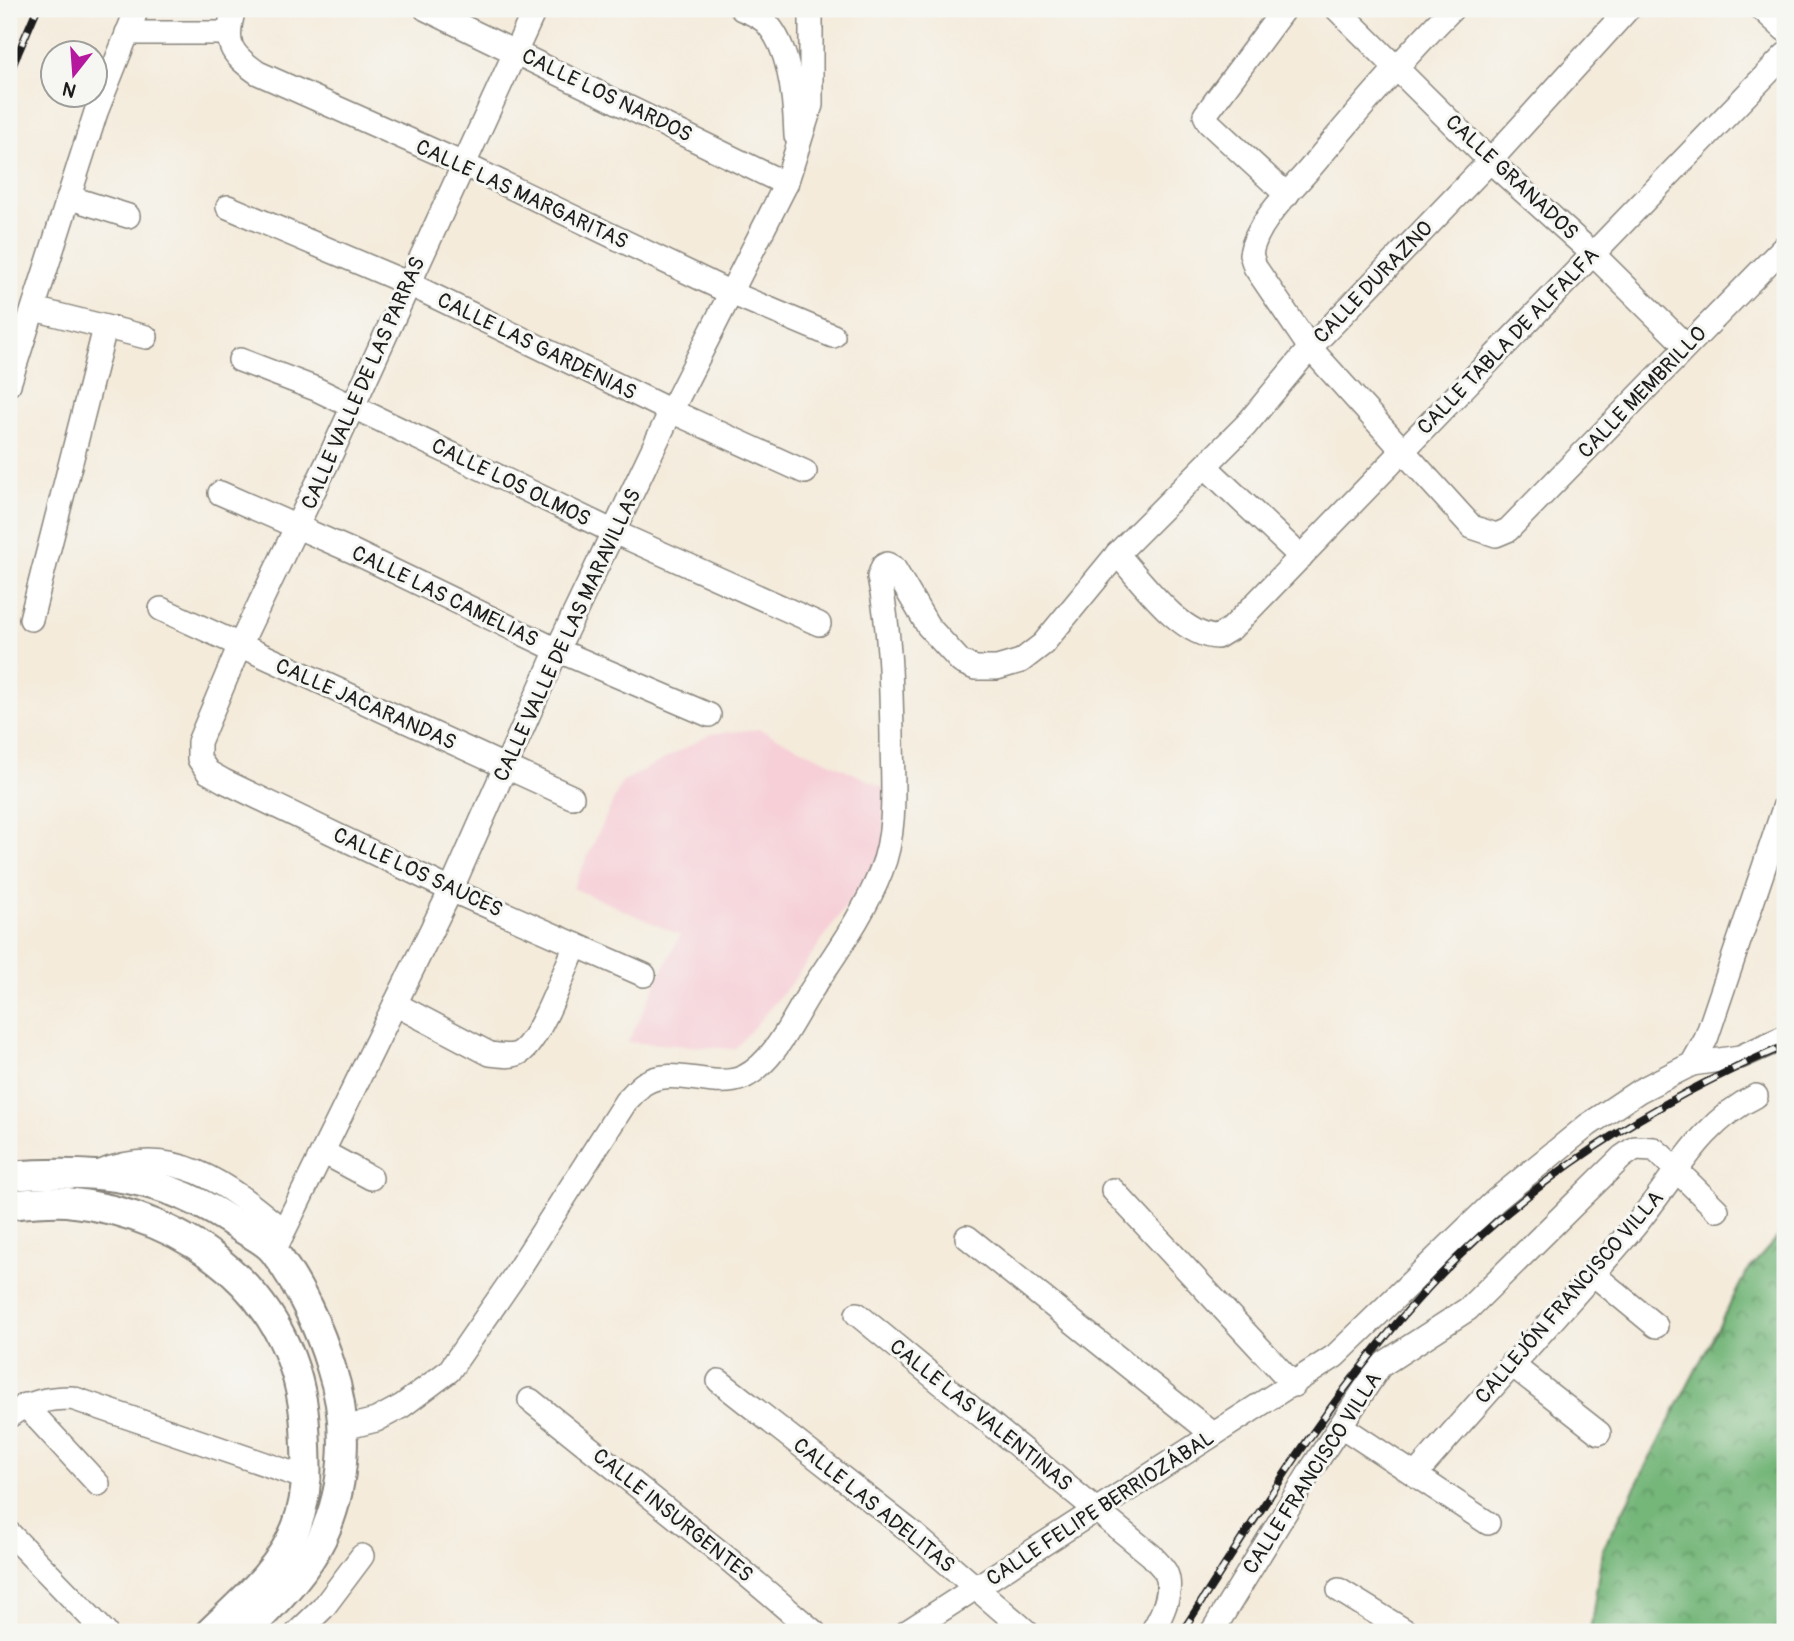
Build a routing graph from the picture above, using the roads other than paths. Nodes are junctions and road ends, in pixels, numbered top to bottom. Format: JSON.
{"nodes":[{"id":1,"x":136,"y":9,"type":"edge"},
{"id":2,"x":234,"y":9,"type":"edge"},
{"id":3,"x":426,"y":9,"type":"edge"},
{"id":4,"x":535,"y":9,"type":"edge"},
{"id":5,"x":742,"y":9,"type":"edge"},
{"id":6,"x":811,"y":9,"type":"edge"},
{"id":7,"x":1284,"y":9,"type":"edge"},
{"id":8,"x":1337,"y":9,"type":"edge"},
{"id":9,"x":1452,"y":9,"type":"edge"},
{"id":10,"x":1629,"y":9,"type":"edge"},
{"id":11,"x":1762,"y":9,"type":"edge"},
{"id":12,"x":1785,"y":30,"type":"edge"},
{"id":13,"x":128,"y":33,"type":"junction"},
{"id":14,"x":228,"y":33,"type":"junction"},
{"id":15,"x":515,"y":50,"type":"junction"},
{"id":16,"x":1785,"y":55,"type":"edge"},
{"id":17,"x":1396,"y":65,"type":"junction"},
{"id":18,"x":797,"y":157,"type":"junction"},
{"id":19,"x":1490,"y":161,"type":"junction"},
{"id":20,"x":463,"y":164,"type":"junction"},
{"id":21,"x":786,"y":184,"type":"junction"},
{"id":22,"x":1287,"y":195,"type":"junction"},
{"id":23,"x":71,"y":198,"type":"junction"},
{"id":24,"x":228,"y":207,"type":"dead end"},
{"id":25,"x":128,"y":216,"type":"dead end"},
{"id":26,"x":1785,"y":246,"type":"edge"},
{"id":27,"x":1592,"y":253,"type":"junction"},
{"id":28,"x":407,"y":283,"type":"junction"},
{"id":29,"x":731,"y":293,"type":"junction"},
{"id":30,"x":34,"y":309,"type":"junction"},
{"id":31,"x":105,"y":328,"type":"junction"},
{"id":32,"x":833,"y":336,"type":"dead end"},
{"id":33,"x":146,"y":337,"type":"dead end"},
{"id":34,"x":1686,"y":346,"type":"junction"},
{"id":35,"x":1310,"y":348,"type":"junction"},
{"id":36,"x":240,"y":360,"type":"dead end"},
{"id":37,"x":9,"y":384,"type":"edge"},
{"id":38,"x":353,"y":406,"type":"junction"},
{"id":39,"x":671,"y":411,"type":"junction"},
{"id":40,"x":1402,"y":452,"type":"junction"},
{"id":41,"x":1206,"y":467,"type":"junction"},
{"id":42,"x":805,"y":472,"type":"dead end"},
{"id":43,"x":220,"y":493,"type":"dead end"},
{"id":44,"x":297,"y":527,"type":"junction"},
{"id":45,"x":614,"y":532,"type":"junction"},
{"id":46,"x":1118,"y":554,"type":"junction"},
{"id":47,"x":1301,"y":557,"type":"junction"},
{"id":48,"x":161,"y":609,"type":"dead end"},
{"id":49,"x":31,"y":620,"type":"dead end"},
{"id":50,"x":819,"y":624,"type":"dead end"},
{"id":51,"x":239,"y":647,"type":"junction"},
{"id":52,"x":557,"y":650,"type":"junction"},
{"id":53,"x":709,"y":715,"type":"dead end"},
{"id":54,"x":199,"y":759,"type":"joint"},
{"id":55,"x":505,"y":768,"type":"junction"},
{"id":56,"x":572,"y":797,"type":"dead end"},
{"id":57,"x":1785,"y":804,"type":"edge"},
{"id":58,"x":452,"y":890,"type":"junction"},
{"id":59,"x":576,"y":945,"type":"junction"},
{"id":60,"x":644,"y":975,"type":"dead end"},
{"id":61,"x":395,"y":1004,"type":"junction"},
{"id":62,"x":1785,"y":1037,"type":"edge"},
{"id":63,"x":1692,"y":1063,"type":"junction"},
{"id":64,"x":1756,"y":1096,"type":"dead end"},
{"id":65,"x":323,"y":1152,"type":"junction"},
{"id":66,"x":1675,"y":1171,"type":"junction"},
{"id":67,"x":9,"y":1176,"type":"edge"},
{"id":68,"x":371,"y":1178,"type":"dead end"},
{"id":69,"x":1113,"y":1190,"type":"dead end"},
{"id":70,"x":66,"y":1202,"type":"junction"},
{"id":71,"x":9,"y":1205,"type":"edge"},
{"id":72,"x":1717,"y":1210,"type":"dead end"},
{"id":73,"x":968,"y":1237,"type":"dead end"},
{"id":74,"x":278,"y":1240,"type":"junction"},
{"id":75,"x":1592,"y":1273,"type":"junction"},
{"id":76,"x":857,"y":1314,"type":"dead end"},
{"id":77,"x":1656,"y":1326,"type":"dead end"},
{"id":78,"x":1511,"y":1364,"type":"junction"},
{"id":79,"x":719,"y":1381,"type":"dead end"},
{"id":80,"x":1294,"y":1385,"type":"junction"},
{"id":81,"x":530,"y":1400,"type":"dead end"},
{"id":82,"x":17,"y":1410,"type":"edge"},
{"id":83,"x":1341,"y":1426,"type":"junction"},
{"id":84,"x":344,"y":1428,"type":"junction"},
{"id":85,"x":1599,"y":1433,"type":"dead end"},
{"id":86,"x":1213,"y":1434,"type":"junction"},
{"id":87,"x":1416,"y":1474,"type":"junction"},
{"id":88,"x":309,"y":1479,"type":"junction"},
{"id":89,"x":98,"y":1484,"type":"dead end"},
{"id":90,"x":1097,"y":1510,"type":"junction"},
{"id":91,"x":1488,"y":1523,"type":"dead end"},
{"id":92,"x":9,"y":1533,"type":"edge"},
{"id":93,"x":362,"y":1556,"type":"dead end"},
{"id":94,"x":976,"y":1588,"type":"junction"},
{"id":95,"x":1339,"y":1590,"type":"dead end"},
{"id":96,"x":1397,"y":1630,"type":"edge"},
{"id":97,"x":105,"y":1632,"type":"edge"},
{"id":98,"x":210,"y":1632,"type":"edge"},
{"id":99,"x":246,"y":1632,"type":"edge"},
{"id":100,"x":298,"y":1632,"type":"edge"},
{"id":101,"x":814,"y":1632,"type":"edge"},
{"id":102,"x":907,"y":1632,"type":"edge"},
{"id":103,"x":1027,"y":1632,"type":"edge"},
{"id":104,"x":1152,"y":1632,"type":"edge"},
{"id":105,"x":1212,"y":1632,"type":"edge"}],
"edges":[{"from":1,"to":13,"type":"street"},
{"from":2,"to":14,"type":"street"},
{"from":3,"to":15,"type":"street","name":"CALLE LOS NARDOS"},
{"from":4,"to":15,"type":"street","name":"CALLE VALLE DE LAS PARRAS"},
{"from":5,"to":18,"type":"street"},
{"from":6,"to":18,"type":"street","name":"CALLE VALLE DE LAS MARAVILLAS"},
{"from":7,"to":22,"type":"street"},
{"from":8,"to":17,"type":"street","name":"CALLE GRANADOS"},
{"from":9,"to":17,"type":"street"},
{"from":10,"to":19,"type":"street","name":"CALLE DURAZNO"},
{"from":11,"to":12,"type":"street"},
{"from":13,"to":14,"type":"street"},
{"from":13,"to":23,"type":"street"},
{"from":14,"to":20,"type":"street","name":"CALLE LAS MARGARITAS"},
{"from":15,"to":20,"type":"street","name":"CALLE VALLE DE LAS PARRAS"},
{"from":15,"to":21,"type":"street","name":"CALLE LOS NARDOS"},
{"from":16,"to":27,"type":"street","name":"CALLE TABLA DE ALFALFA"},
{"from":17,"to":19,"type":"street","name":"CALLE GRANADOS"},
{"from":17,"to":22,"type":"street"},
{"from":18,"to":21,"type":"street","name":"CALLE VALLE DE LAS MARAVILLAS"},
{"from":19,"to":27,"type":"street","name":"CALLE GRANADOS"},
{"from":19,"to":35,"type":"street","name":"CALLE DURAZNO"},
{"from":20,"to":28,"type":"street","name":"CALLE VALLE DE LAS PARRAS"},
{"from":20,"to":29,"type":"street","name":"CALLE LAS MARGARITAS"},
{"from":21,"to":29,"type":"street","name":"CALLE VALLE DE LAS MARAVILLAS"},
{"from":22,"to":35,"type":"street"},
{"from":23,"to":25,"type":"street"},
{"from":23,"to":30,"type":"street"},
{"from":24,"to":28,"type":"street","name":"CALLE LAS GARDENIAS"},
{"from":26,"to":34,"type":"street","name":"CALLE MEMBRILLO"},
{"from":27,"to":34,"type":"street","name":"CALLE GRANADOS"},
{"from":27,"to":40,"type":"street","name":"CALLE TABLA DE ALFALFA"},
{"from":28,"to":38,"type":"street","name":"CALLE VALLE DE LAS PARRAS"},
{"from":28,"to":39,"type":"street","name":"CALLE LAS GARDENIAS"},
{"from":29,"to":32,"type":"street","name":"CALLE LAS MARGARITAS"},
{"from":29,"to":39,"type":"street","name":"CALLE VALLE DE LAS MARAVILLAS"},
{"from":30,"to":31,"type":"street"},
{"from":30,"to":37,"type":"street"},
{"from":31,"to":33,"type":"street"},
{"from":31,"to":49,"type":"street"},
{"from":34,"to":40,"type":"street","name":"CALLE MEMBRILLO"},
{"from":35,"to":40,"type":"street"},
{"from":35,"to":41,"type":"street","name":"CALLE DURAZNO"},
{"from":36,"to":38,"type":"street","name":"CALLE LOS OLMOS"},
{"from":38,"to":44,"type":"street","name":"CALLE VALLE DE LAS PARRAS"},
{"from":38,"to":45,"type":"street","name":"CALLE LOS OLMOS"},
{"from":39,"to":42,"type":"street","name":"CALLE LAS GARDENIAS"},
{"from":39,"to":45,"type":"street","name":"CALLE VALLE DE LAS MARAVILLAS"},
{"from":40,"to":47,"type":"street","name":"CALLE TABLA DE ALFALFA"},
{"from":41,"to":46,"type":"street","name":"CALLE DURAZNO"},
{"from":41,"to":47,"type":"street"},
{"from":43,"to":44,"type":"street","name":"CALLE LAS CAMELIAS"},
{"from":44,"to":51,"type":"street","name":"CALLE VALLE DE LAS PARRAS"},
{"from":44,"to":52,"type":"street","name":"CALLE LAS CAMELIAS"},
{"from":45,"to":50,"type":"street","name":"CALLE LOS OLMOS"},
{"from":45,"to":52,"type":"street","name":"CALLE VALLE DE LAS MARAVILLAS"},
{"from":46,"to":47,"type":"street","name":"CALLE TABLA DE ALFALFA"},
{"from":46,"to":84,"type":"street","name":"CALLE DURAZNO"},
{"from":48,"to":51,"type":"street","name":"CALLE JACARANDAS"},
{"from":51,"to":54,"type":"street","name":"CALLE VALLE DE LAS PARRAS"},
{"from":51,"to":55,"type":"street","name":"CALLE JACARANDAS"},
{"from":52,"to":53,"type":"street","name":"CALLE LAS CAMELIAS"},
{"from":52,"to":55,"type":"street","name":"CALLE VALLE DE LAS MARAVILLAS"},
{"from":54,"to":58,"type":"street","name":"CALLE LOS SAUCES"},
{"from":55,"to":56,"type":"street","name":"CALLE JACARANDAS"},
{"from":55,"to":58,"type":"street","name":"CALLE VALLE DE LAS MARAVILLAS"},
{"from":57,"to":63,"type":"street"},
{"from":58,"to":59,"type":"street","name":"CALLE LOS SAUCES"},
{"from":58,"to":61,"type":"street","name":"CALLE VALLE DE LAS MARAVILLAS"},
{"from":59,"to":60,"type":"street","name":"CALLE LOS SAUCES"},
{"from":59,"to":61,"type":"street"},
{"from":61,"to":65,"type":"street","name":"CALLE VALLE DE LAS MARAVILLAS"},
{"from":62,"to":63,"type":"street"},
{"from":63,"to":80,"type":"street","name":"CALLE FRANCISCO VILLA"},
{"from":64,"to":66,"type":"street","name":"CALLEJÓN FRANCISCO VILLA"},
{"from":65,"to":68,"type":"street"},
{"from":65,"to":74,"type":"street","name":"CALLE VALLE DE LAS MARAVILLAS"},
{"from":66,"to":72,"type":"street"},
{"from":66,"to":75,"type":"street","name":"CALLEJÓN FRANCISCO VILLA"},
{"from":66,"to":83,"type":"street","name":"CALLE FRANCISCO VILLA"},
{"from":67,"to":74,"type":"main road"},
{"from":69,"to":80,"type":"street"},
{"from":70,"to":71,"type":"main road"},
{"from":70,"to":74,"type":"main road"},
{"from":70,"to":88,"type":"main road"},
{"from":73,"to":86,"type":"street"},
{"from":74,"to":84,"type":"main road"},
{"from":74,"to":88,"type":"main road"},
{"from":75,"to":77,"type":"street"},
{"from":75,"to":78,"type":"street","name":"CALLEJÓN FRANCISCO VILLA"},
{"from":76,"to":90,"type":"street","name":"CALLE LAS VALENTINAS"},
{"from":78,"to":85,"type":"street"},
{"from":78,"to":87,"type":"street","name":"CALLEJÓN FRANCISCO VILLA"},
{"from":79,"to":94,"type":"street","name":"CALLE LAS ADELITAS"},
{"from":80,"to":86,"type":"street","name":"CALLE FELIPE BERRIOZÁBAL"},
{"from":81,"to":101,"type":"street","name":"CALLE INSURGENTES"},
{"from":82,"to":88,"type":"street"},
{"from":82,"to":89,"type":"street"},
{"from":83,"to":87,"type":"street"},
{"from":83,"to":105,"type":"street","name":"CALLE FRANCISCO VILLA"},
{"from":84,"to":99,"type":"main road"},
{"from":86,"to":90,"type":"street","name":"CALLE FELIPE BERRIOZÁBAL"},
{"from":87,"to":91,"type":"street"},
{"from":88,"to":98,"type":"main road"},
{"from":90,"to":94,"type":"street","name":"CALLE FELIPE BERRIOZÁBAL"},
{"from":90,"to":104,"type":"street","name":"CALLE LAS VALENTINAS"},
{"from":92,"to":97,"type":"street"},
{"from":93,"to":100,"type":"street"},
{"from":94,"to":102,"type":"street","name":"CALLE FELIPE BERRIOZÁBAL"},
{"from":94,"to":103,"type":"street","name":"CALLE LAS ADELITAS"},
{"from":95,"to":96,"type":"street"}]}
